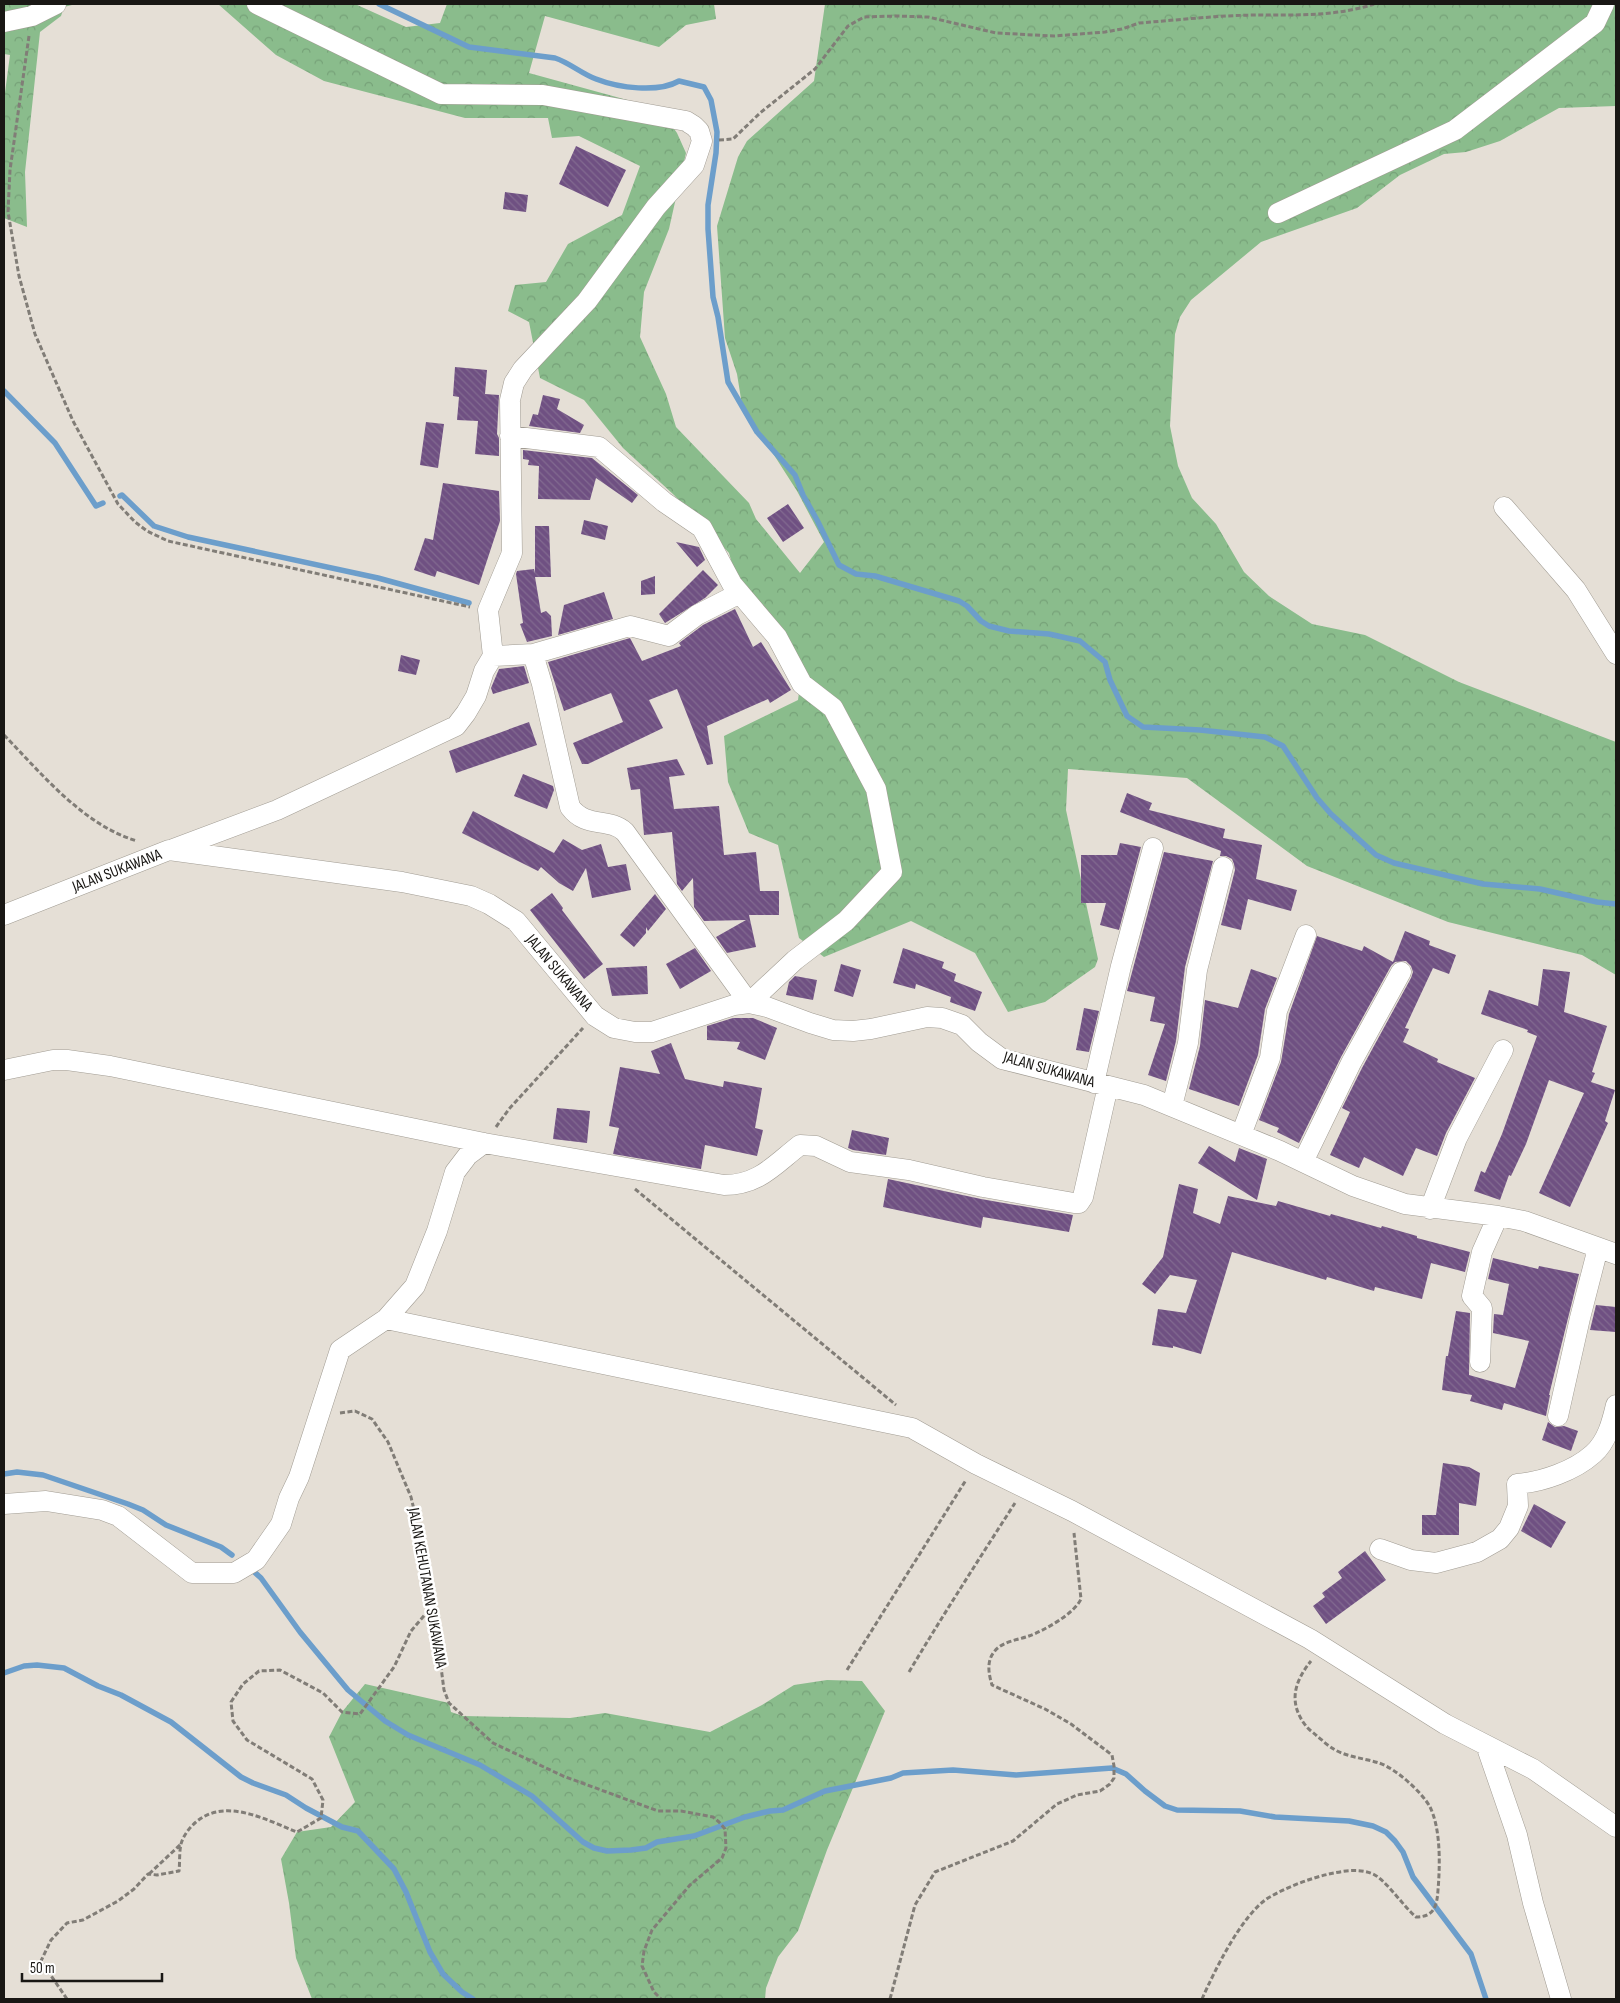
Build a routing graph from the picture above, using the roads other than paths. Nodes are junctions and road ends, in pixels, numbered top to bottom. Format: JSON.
{"nodes":[{"id":1,"x":56,"y":4,"type":"edge"},
{"id":2,"x":257,"y":4,"type":"edge"},
{"id":3,"x":1604,"y":4,"type":"edge"},
{"id":4,"x":4,"y":22,"type":"edge"},
{"id":5,"x":1278,"y":213,"type":"dead end"},
{"id":6,"x":510,"y":436,"type":"junction"},
{"id":7,"x":1504,"y":507,"type":"dead end"},
{"id":8,"x":740,"y":593,"type":"junction"},
{"id":9,"x":533,"y":654,"type":"junction"},
{"id":10,"x":1616,"y":654,"type":"edge"},
{"id":11,"x":493,"y":656,"type":"junction"},
{"id":12,"x":1153,"y":848,"type":"dead end"},
{"id":13,"x":169,"y":850,"type":"junction"},
{"id":14,"x":1224,"y":867,"type":"dead end"},
{"id":15,"x":4,"y":915,"type":"edge"},
{"id":16,"x":1306,"y":935,"type":"dead end"},
{"id":17,"x":1400,"y":972,"type":"dead end"},
{"id":18,"x":749,"y":1003,"type":"junction"},
{"id":19,"x":1503,"y":1050,"type":"dead end"},
{"id":20,"x":4,"y":1070,"type":"edge"},
{"id":21,"x":1101,"y":1085,"type":"junction"},
{"id":22,"x":1172,"y":1106,"type":"junction"},
{"id":23,"x":1240,"y":1134,"type":"junction"},
{"id":24,"x":484,"y":1143,"type":"junction"},
{"id":25,"x":1304,"y":1162,"type":"junction"},
{"id":26,"x":1430,"y":1208,"type":"junction"},
{"id":27,"x":1498,"y":1216,"type":"junction"},
{"id":28,"x":1607,"y":1251,"type":"edge"},
{"id":29,"x":386,"y":1319,"type":"junction"},
{"id":30,"x":1480,"y":1362,"type":"dead end"},
{"id":31,"x":1616,"y":1405,"type":"edge"},
{"id":32,"x":1558,"y":1416,"type":"dead end"},
{"id":33,"x":4,"y":1504,"type":"edge"},
{"id":34,"x":1380,"y":1549,"type":"dead end"},
{"id":35,"x":1486,"y":1745,"type":"junction"},
{"id":36,"x":1616,"y":1827,"type":"edge"},
{"id":37,"x":1561,"y":1999,"type":"edge"}],
"edges":[{"from":1,"to":4,"type":"street"},
{"from":2,"to":6,"type":"street"},
{"from":3,"to":5,"type":"street"},
{"from":6,"to":8,"type":"street"},
{"from":6,"to":11,"type":"street"},
{"from":7,"to":10,"type":"street"},
{"from":8,"to":9,"type":"street"},
{"from":8,"to":18,"type":"street"},
{"from":9,"to":11,"type":"street"},
{"from":9,"to":18,"type":"street"},
{"from":11,"to":13,"type":"street"},
{"from":12,"to":21,"type":"street"},
{"from":13,"to":15,"type":"street","name":"JALAN SUKAWANA"},
{"from":13,"to":18,"type":"street","name":"JALAN SUKAWANA"},
{"from":14,"to":22,"type":"street"},
{"from":16,"to":23,"type":"street"},
{"from":17,"to":25,"type":"street"},
{"from":18,"to":21,"type":"street","name":"JALAN SUKAWANA"},
{"from":19,"to":26,"type":"street"},
{"from":20,"to":24,"type":"street"},
{"from":21,"to":22,"type":"street","name":"JALAN SUKAWANA"},
{"from":21,"to":24,"type":"street"},
{"from":22,"to":23,"type":"street","name":"JALAN SUKAWANA"},
{"from":23,"to":25,"type":"street","name":"JALAN SUKAWANA"},
{"from":24,"to":29,"type":"street"},
{"from":25,"to":26,"type":"street","name":"JALAN SUKAWANA"},
{"from":26,"to":27,"type":"street","name":"JALAN SUKAWANA"},
{"from":27,"to":28,"type":"street","name":"JALAN SUKAWANA"},
{"from":27,"to":30,"type":"street"},
{"from":28,"to":32,"type":"street"},
{"from":29,"to":33,"type":"street"},
{"from":29,"to":35,"type":"street"},
{"from":31,"to":34,"type":"street"},
{"from":35,"to":36,"type":"street"},
{"from":35,"to":37,"type":"street"}]}
